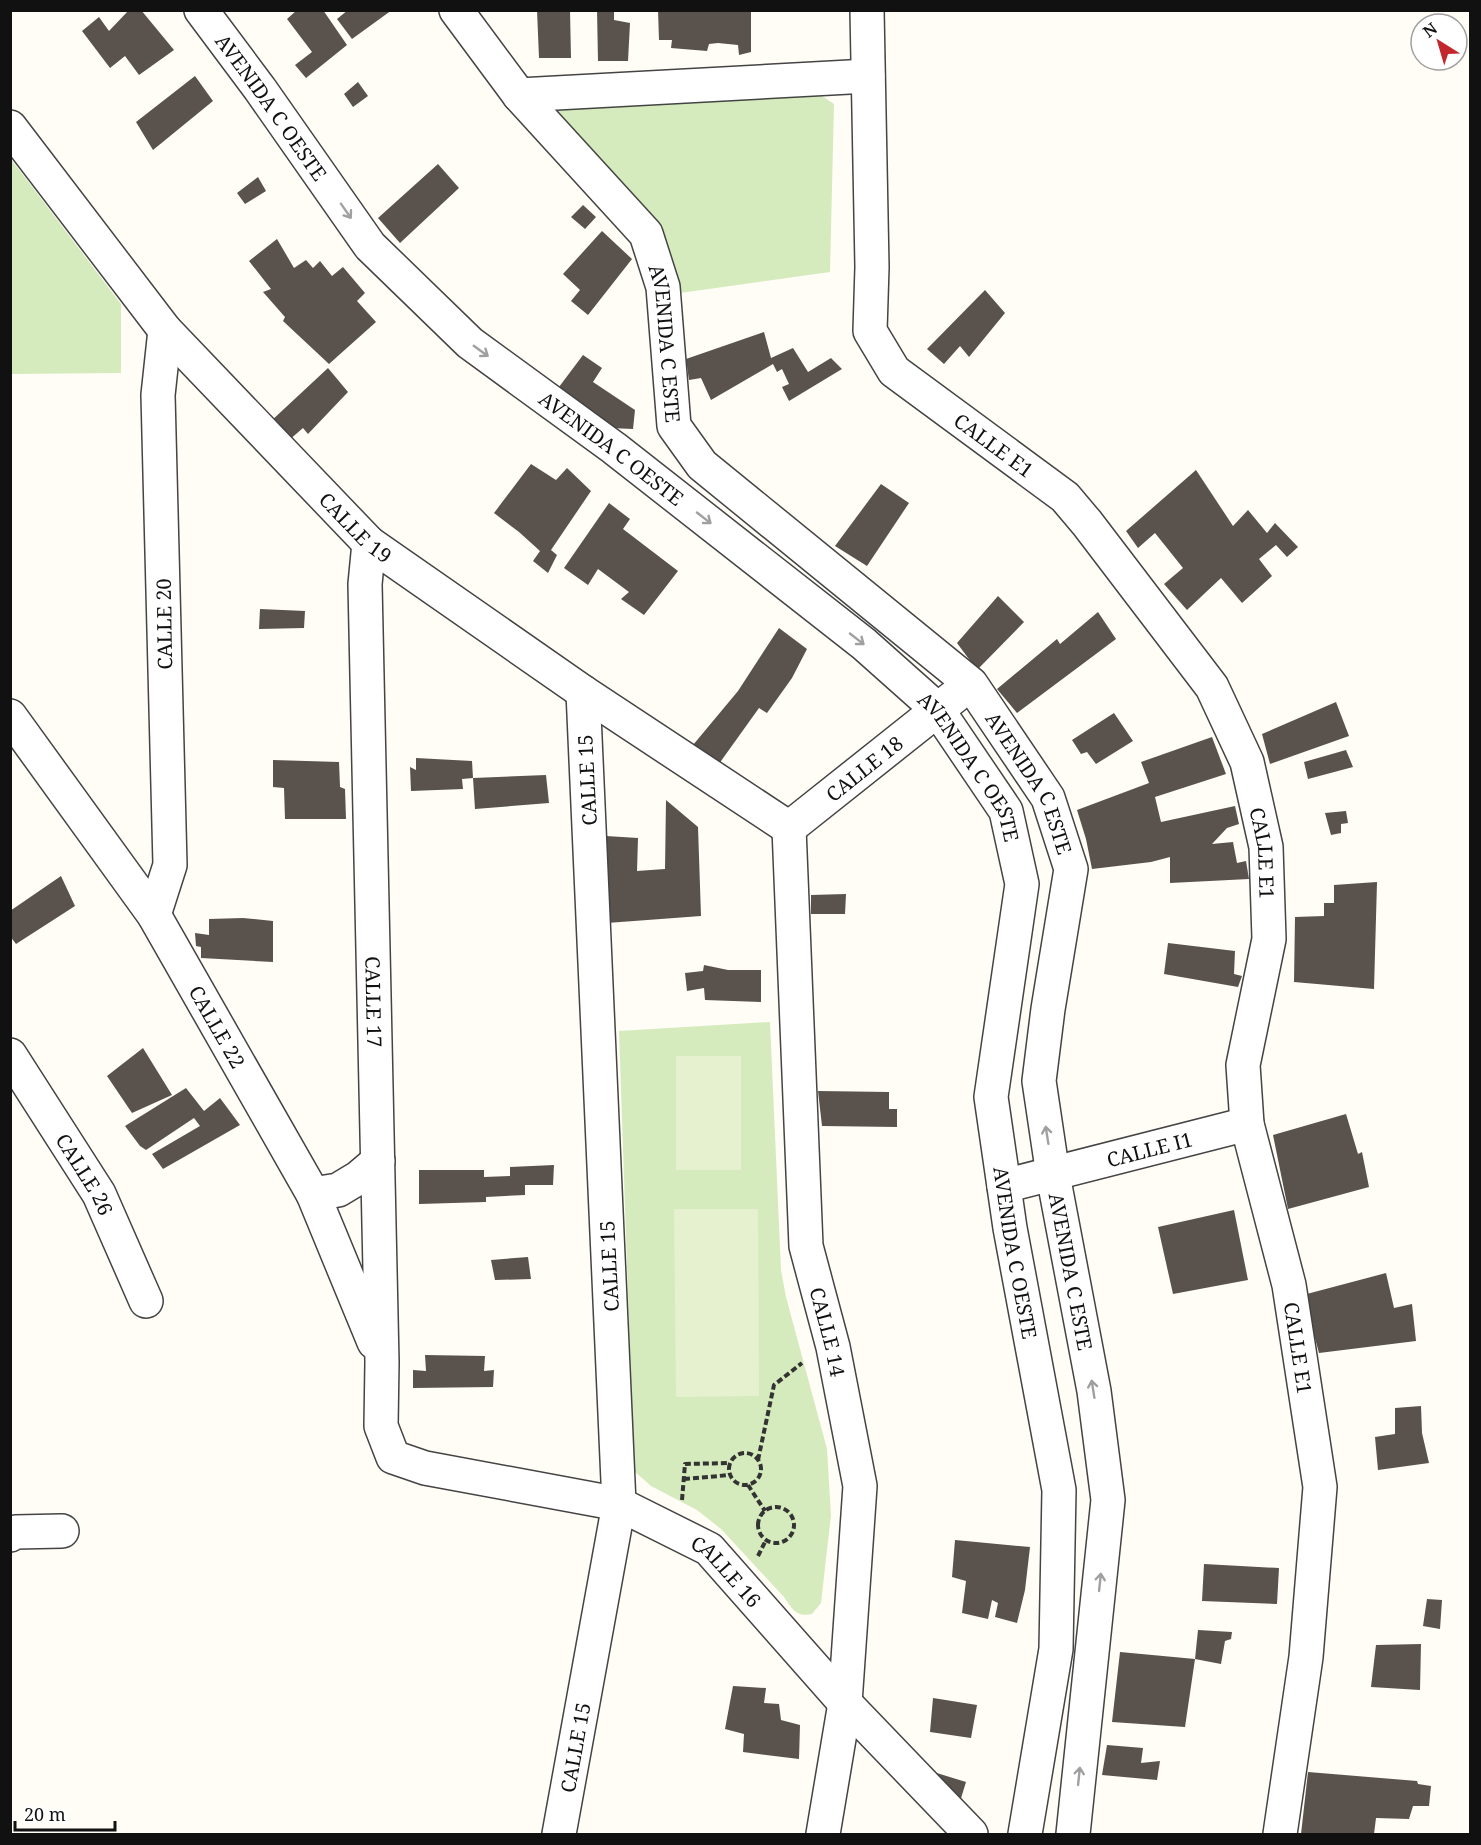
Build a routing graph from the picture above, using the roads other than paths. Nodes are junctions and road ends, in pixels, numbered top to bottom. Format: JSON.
{"nodes":[{"id":1,"x":201,"y":10,"type":"edge"},
{"id":2,"x":456,"y":10,"type":"edge"},
{"id":3,"x":867,"y":10,"type":"edge"},
{"id":4,"x":868,"y":76,"type":"junction"},
{"id":5,"x":519,"y":95,"type":"junction"},
{"id":6,"x":10,"y":127,"type":"edge"},
{"id":7,"x":165,"y":330,"type":"junction"},
{"id":8,"x":369,"y":543,"type":"junction"},
{"id":9,"x":971,"y":684,"type":"junction"},
{"id":10,"x":583,"y":692,"type":"junction"},
{"id":11,"x":937,"y":709,"type":"junction"},
{"id":12,"x":10,"y":716,"type":"edge"},
{"id":13,"x":789,"y":828,"type":"junction"},
{"id":14,"x":154,"y":915,"type":"junction"},
{"id":15,"x":10,"y":1055,"type":"edge"},
{"id":16,"x":1247,"y":1124,"type":"junction"},
{"id":17,"x":378,"y":1161,"type":"junction"},
{"id":18,"x":1053,"y":1174,"type":"junction"},
{"id":19,"x":1004,"y":1186,"type":"junction"},
{"id":20,"x":314,"y":1194,"type":"junction"},
{"id":21,"x":146,"y":1301,"type":"dead end"},
{"id":22,"x":382,"y":1362,"type":"junction"},
{"id":23,"x":393,"y":1457,"type":"joint"},
{"id":24,"x":620,"y":1504,"type":"junction"},
{"id":25,"x":62,"y":1532,"type":"dead end"},
{"id":26,"x":10,"y":1535,"type":"edge"},
{"id":27,"x":845,"y":1703,"type":"junction"},
{"id":28,"x":559,"y":1834,"type":"edge"},
{"id":29,"x":823,"y":1834,"type":"edge"},
{"id":30,"x":971,"y":1834,"type":"edge"},
{"id":31,"x":1025,"y":1834,"type":"edge"},
{"id":32,"x":1073,"y":1834,"type":"edge"},
{"id":33,"x":1280,"y":1834,"type":"edge"}],
"edges":[{"from":1,"to":11,"type":"street","name":"AVENIDA C OESTE","one_way":true},
{"from":2,"to":5,"type":"street","name":"AVENIDA C ESTE"},
{"from":3,"to":4,"type":"street","name":"CALLE E1"},
{"from":4,"to":5,"type":"street"},
{"from":4,"to":16,"type":"street","name":"CALLE E1"},
{"from":5,"to":9,"type":"street","name":"AVENIDA C ESTE"},
{"from":6,"to":7,"type":"street","name":"CALLE 19"},
{"from":7,"to":8,"type":"street","name":"CALLE 19"},
{"from":7,"to":14,"type":"street","name":"CALLE 20"},
{"from":8,"to":10,"type":"street","name":"CALLE 19"},
{"from":8,"to":17,"type":"street","name":"CALLE 17"},
{"from":9,"to":11,"type":"street","name":"CALLE 18"},
{"from":18,"to":9,"type":"street","name":"AVENIDA C ESTE","one_way":true},
{"from":10,"to":13,"type":"street","name":"CALLE 19"},
{"from":10,"to":24,"type":"street","name":"CALLE 15"},
{"from":11,"to":13,"type":"street","name":"CALLE 18"},
{"from":11,"to":19,"type":"street","name":"AVENIDA C OESTE"},
{"from":12,"to":14,"type":"street","name":"CALLE 22"},
{"from":13,"to":27,"type":"street","name":"CALLE 14"},
{"from":14,"to":20,"type":"street","name":"CALLE 22"},
{"from":15,"to":21,"type":"street","name":"CALLE 26"},
{"from":16,"to":18,"type":"street","name":"CALLE I1"},
{"from":16,"to":33,"type":"street","name":"CALLE E1"},
{"from":17,"to":20,"type":"street"},
{"from":17,"to":22,"type":"street","name":"CALLE 17"},
{"from":18,"to":19,"type":"street","name":"CALLE I1"},
{"from":32,"to":18,"type":"street","name":"AVENIDA C ESTE","one_way":true},
{"from":19,"to":31,"type":"street","name":"AVENIDA C OESTE"},
{"from":20,"to":22,"type":"street","name":"CALLE 22"},
{"from":22,"to":23,"type":"street","name":"CALLE 17"},
{"from":23,"to":24,"type":"street","name":"CALLE 16"},
{"from":24,"to":27,"type":"street","name":"CALLE 16"},
{"from":24,"to":28,"type":"street","name":"CALLE 15"},
{"from":25,"to":26,"type":"street"},
{"from":27,"to":29,"type":"street","name":"CALLE 14"},
{"from":27,"to":30,"type":"street","name":"CALLE 16"}]}
